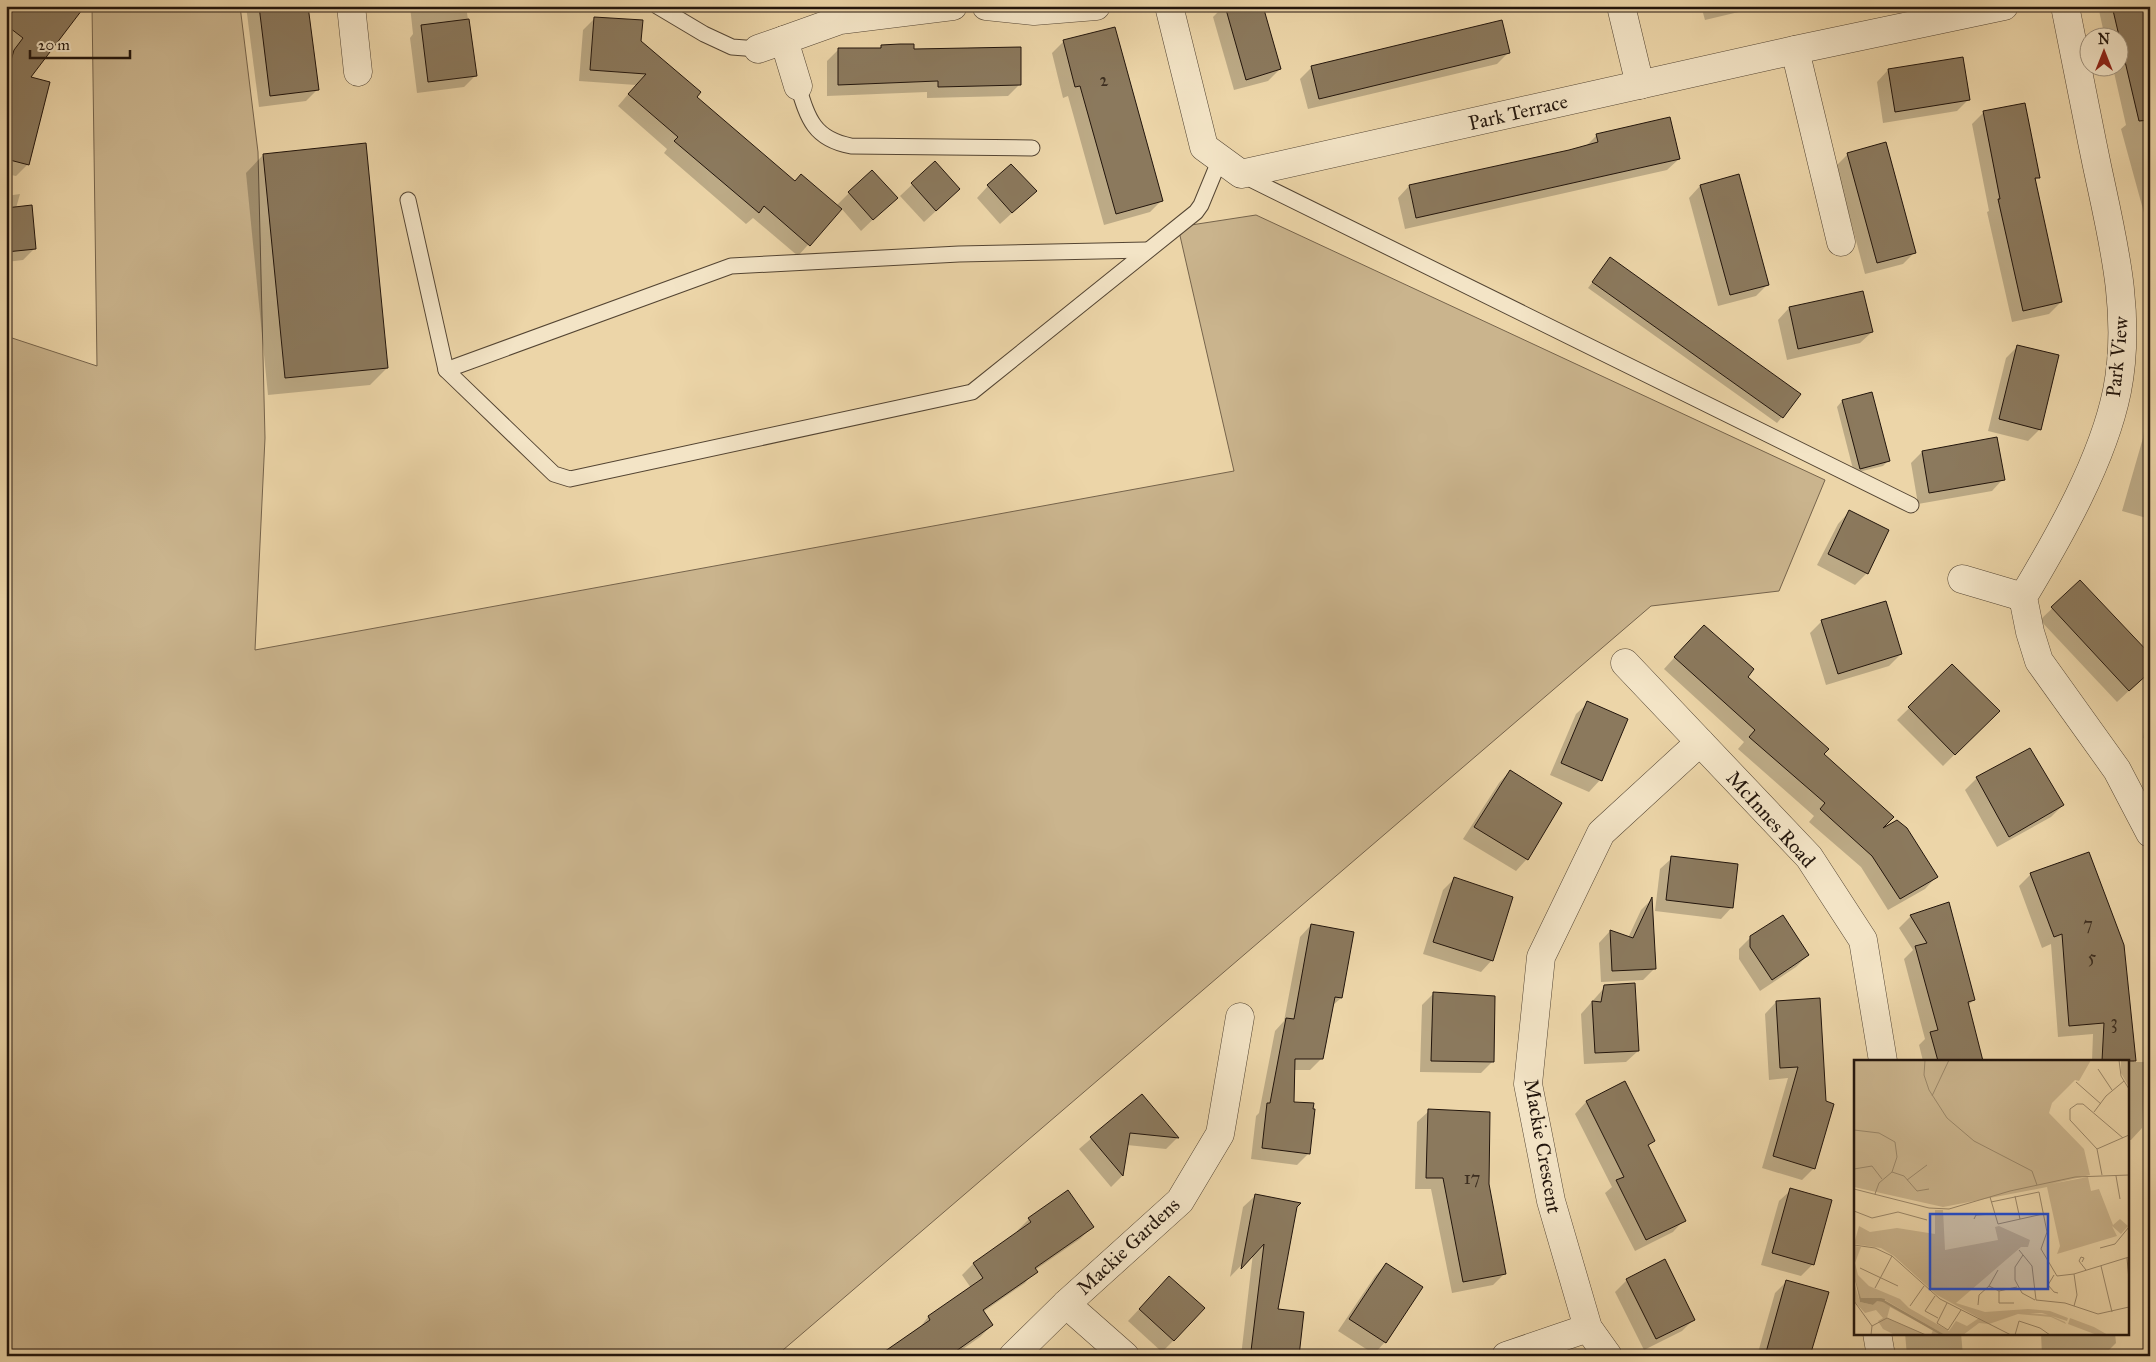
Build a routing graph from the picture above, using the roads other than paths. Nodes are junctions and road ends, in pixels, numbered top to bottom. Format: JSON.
{"nodes":[{"id":1,"x":351,"y":6,"type":"edge"},
{"id":2,"x":657,"y":6,"type":"edge"},
{"id":3,"x":953,"y":6,"type":"edge"},
{"id":4,"x":986,"y":6,"type":"edge"},
{"id":5,"x":1096,"y":6,"type":"edge"},
{"id":6,"x":1169,"y":6,"type":"edge"},
{"id":7,"x":1621,"y":6,"type":"edge"},
{"id":8,"x":2004,"y":6,"type":"edge"},
{"id":9,"x":2065,"y":6,"type":"edge"},
{"id":10,"x":784,"y":40,"type":"junction"},
{"id":11,"x":758,"y":49,"type":"joint"},
{"id":12,"x":1795,"y":50,"type":"junction"},
{"id":13,"x":358,"y":72,"type":"dead end"},
{"id":14,"x":1640,"y":85,"type":"junction"},
{"id":15,"x":798,"y":86,"type":"joint"},
{"id":16,"x":1032,"y":148,"type":"dead end"},
{"id":17,"x":1230,"y":167,"type":"junction"},
{"id":18,"x":408,"y":200,"type":"dead end"},
{"id":19,"x":1841,"y":242,"type":"dead end"},
{"id":20,"x":1146,"y":250,"type":"junction"},
{"id":21,"x":446,"y":370,"type":"junction"},
{"id":22,"x":1911,"y":506,"type":"dead end"},
{"id":23,"x":1962,"y":579,"type":"dead end"},
{"id":24,"x":2023,"y":597,"type":"junction"},
{"id":25,"x":1625,"y":663,"type":"dead end"},
{"id":26,"x":1700,"y":742,"type":"junction"},
{"id":27,"x":2150,"y":834,"type":"edge"},
{"id":28,"x":1240,"y":1017,"type":"dead end"},
{"id":29,"x":1883,"y":1060,"type":"edge"},
{"id":30,"x":1066,"y":1304,"type":"junction"},
{"id":31,"x":1588,"y":1328,"type":"junction"},
{"id":32,"x":1877,"y":1334,"type":"edge"},
{"id":33,"x":1013,"y":1356,"type":"edge"},
{"id":34,"x":1126,"y":1356,"type":"edge"},
{"id":35,"x":1506,"y":1356,"type":"edge"},
{"id":36,"x":1608,"y":1356,"type":"edge"},
{"id":37,"x":1881,"y":1356,"type":"edge"}],
"edges":[{"from":1,"to":13,"type":"street"},
{"from":2,"to":11,"type":"lane"},
{"from":3,"to":10,"type":"street"},
{"from":4,"to":5,"type":"street"},
{"from":6,"to":17,"type":"street"},
{"from":7,"to":14,"type":"street"},
{"from":8,"to":12,"type":"street","name":"Park Terrace"},
{"from":9,"to":24,"type":"street","name":"Park View"},
{"from":10,"to":11,"type":"street"},
{"from":10,"to":15,"type":"street"},
{"from":12,"to":14,"type":"street","name":"Park Terrace"},
{"from":12,"to":19,"type":"street"},
{"from":14,"to":17,"type":"street","name":"Park Terrace"},
{"from":15,"to":16,"type":"lane"},
{"from":17,"to":20,"type":"lane"},
{"from":17,"to":22,"type":"lane"},
{"from":18,"to":21,"type":"lane"},
{"from":20,"to":21,"type":"lane"},
{"from":20,"to":21,"type":"lane"},
{"from":23,"to":24,"type":"street"},
{"from":24,"to":27,"type":"street"},
{"from":25,"to":26,"type":"street","name":"McInnes Road"},
{"from":26,"to":29,"type":"street","name":"McInnes Road"},
{"from":26,"to":31,"type":"street","name":"Mackie Crescent"},
{"from":28,"to":30,"type":"street","name":"Mackie Gardens"},
{"from":30,"to":33,"type":"street","name":"Mackie Gardens"},
{"from":30,"to":34,"type":"street","name":"Mackie Gardens"},
{"from":31,"to":35,"type":"street"},
{"from":31,"to":36,"type":"street","name":"Mackie Crescent"},
{"from":32,"to":37,"type":"street"}]}
